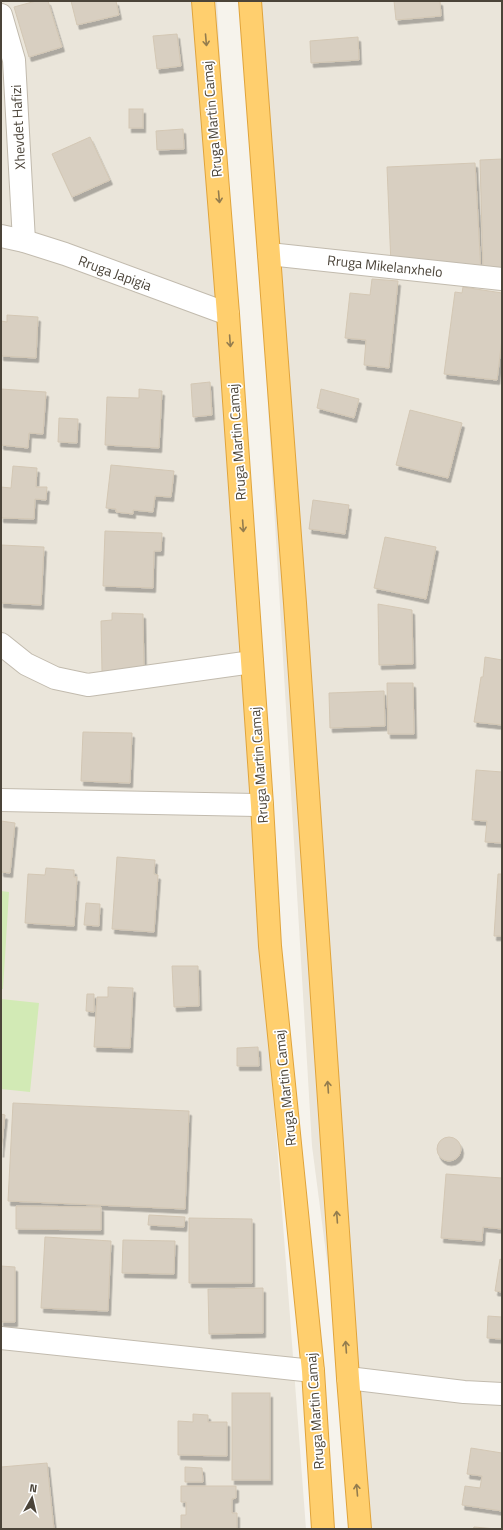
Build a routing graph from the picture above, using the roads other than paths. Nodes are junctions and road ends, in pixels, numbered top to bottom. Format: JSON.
{"nodes":[{"id":1,"x":203,"y":1,"type":"edge"},
{"id":2,"x":250,"y":1,"type":"edge"},
{"id":3,"x":1,"y":15,"type":"edge"},
{"id":4,"x":1,"y":236,"type":"edge"},
{"id":5,"x":24,"y":241,"type":"junction"},
{"id":6,"x":269,"y":254,"type":"junction"},
{"id":7,"x":502,"y":279,"type":"edge"},
{"id":8,"x":228,"y":314,"type":"junction"},
{"id":9,"x":1,"y":644,"type":"edge"},
{"id":10,"x":252,"y":662,"type":"junction"},
{"id":11,"x":1,"y":800,"type":"edge"},
{"id":12,"x":262,"y":805,"type":"junction"},
{"id":13,"x":1,"y":1338,"type":"edge"},
{"id":14,"x":313,"y":1371,"type":"junction"},
{"id":15,"x":348,"y":1378,"type":"junction"},
{"id":16,"x":502,"y":1394,"type":"edge"},
{"id":17,"x":323,"y":1529,"type":"edge"},
{"id":18,"x":360,"y":1529,"type":"edge"}],
"edges":[{"from":1,"to":8,"type":"highway","name":"Rruga Martin Camaj","one_way":true},
{"from":2,"to":6,"type":"highway"},
{"from":3,"to":5,"type":"street","name":"Xhevdet Hafizi"},
{"from":4,"to":5,"type":"street","name":"Rruga Japigia"},
{"from":5,"to":8,"type":"street","name":"Rruga Japigia"},
{"from":6,"to":7,"type":"street","name":"Rruga Mikelanxhelo"},
{"from":15,"to":6,"type":"highway","one_way":true},
{"from":8,"to":10,"type":"highway","name":"Rruga Martin Camaj","one_way":true},
{"from":9,"to":10,"type":"street"},
{"from":10,"to":12,"type":"highway","name":"Rruga Martin Camaj"},
{"from":11,"to":12,"type":"street"},
{"from":12,"to":14,"type":"highway","name":"Rruga Martin Camaj"},
{"from":13,"to":14,"type":"street"},
{"from":14,"to":17,"type":"highway","name":"Rruga Martin Camaj"},
{"from":15,"to":16,"type":"street"},
{"from":18,"to":15,"type":"highway","one_way":true}]}
